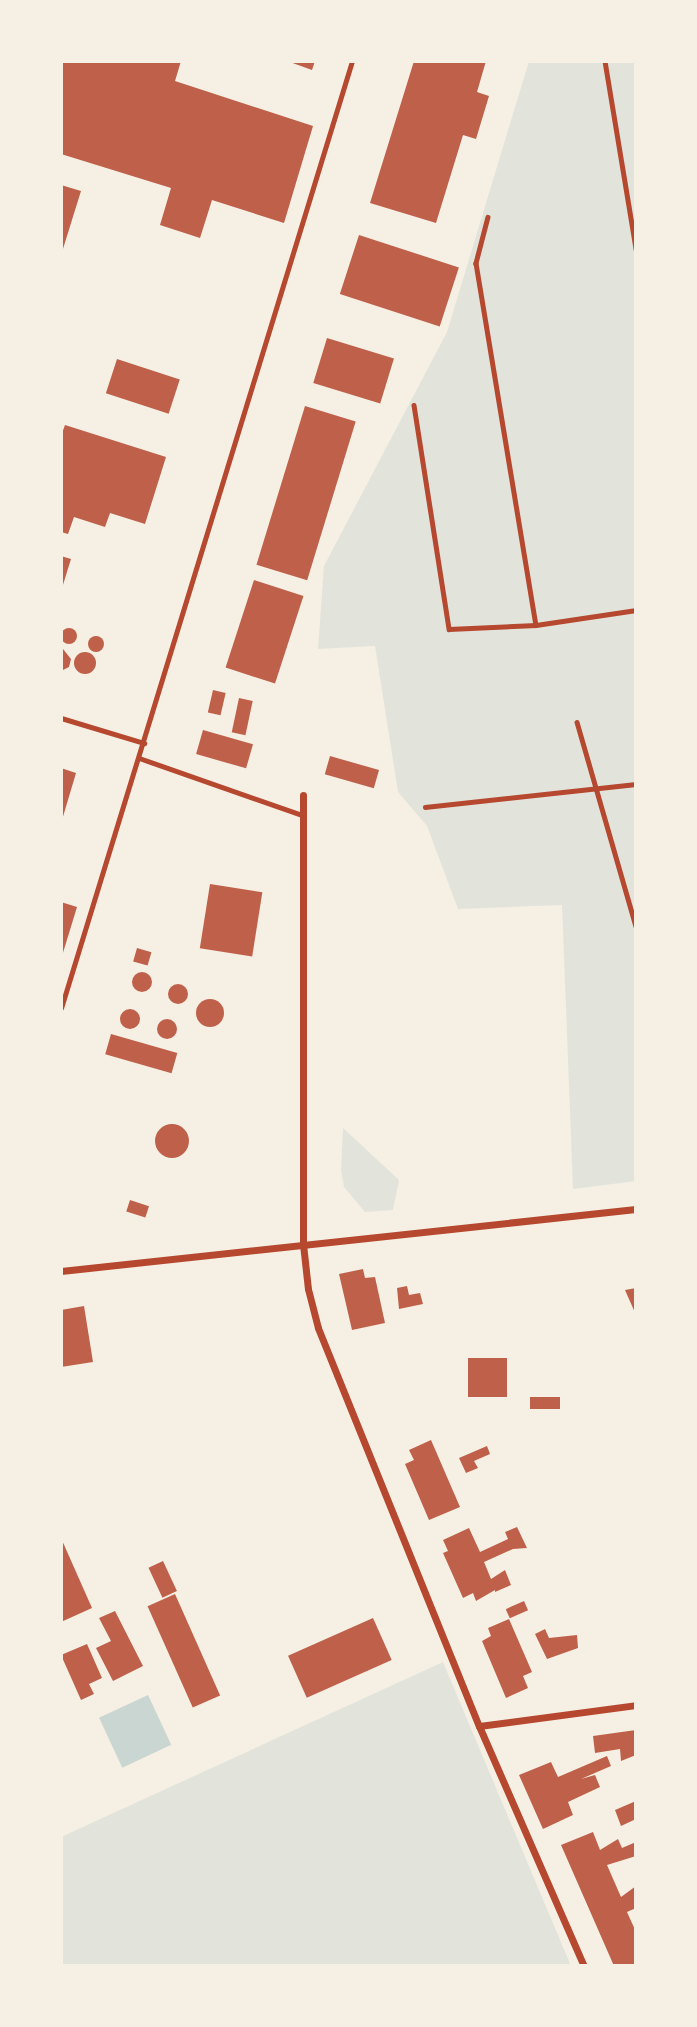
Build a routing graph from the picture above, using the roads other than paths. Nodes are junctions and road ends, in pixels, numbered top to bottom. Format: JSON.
{"nodes":[{"id":1,"x":352,"y":61,"type":"edge"},
{"id":2,"x":61,"y":718,"type":"edge"},
{"id":3,"x":144,"y":743,"type":"junction"},
{"id":4,"x":139,"y":758,"type":"junction"},
{"id":5,"x":303,"y":795,"type":"dead end"},
{"id":6,"x":302,"y":815,"type":"junction"},
{"id":7,"x":61,"y":1008,"type":"edge"},
{"id":8,"x":636,"y":1209,"type":"edge"},
{"id":9,"x":303,"y":1244,"type":"junction"},
{"id":10,"x":61,"y":1271,"type":"edge"},
{"id":11,"x":636,"y":1705,"type":"edge"},
{"id":12,"x":479,"y":1726,"type":"junction"},
{"id":13,"x":584,"y":1966,"type":"edge"}],
"edges":[{"from":1,"to":3,"type":"lane"},
{"from":2,"to":3,"type":"lane"},
{"from":3,"to":4,"type":"lane"},
{"from":4,"to":6,"type":"lane"},
{"from":4,"to":7,"type":"lane"},
{"from":5,"to":6,"type":"street"},
{"from":6,"to":9,"type":"street"},
{"from":8,"to":9,"type":"street"},
{"from":9,"to":10,"type":"street"},
{"from":9,"to":12,"type":"street"},
{"from":11,"to":12,"type":"street"},
{"from":12,"to":13,"type":"street"}]}
